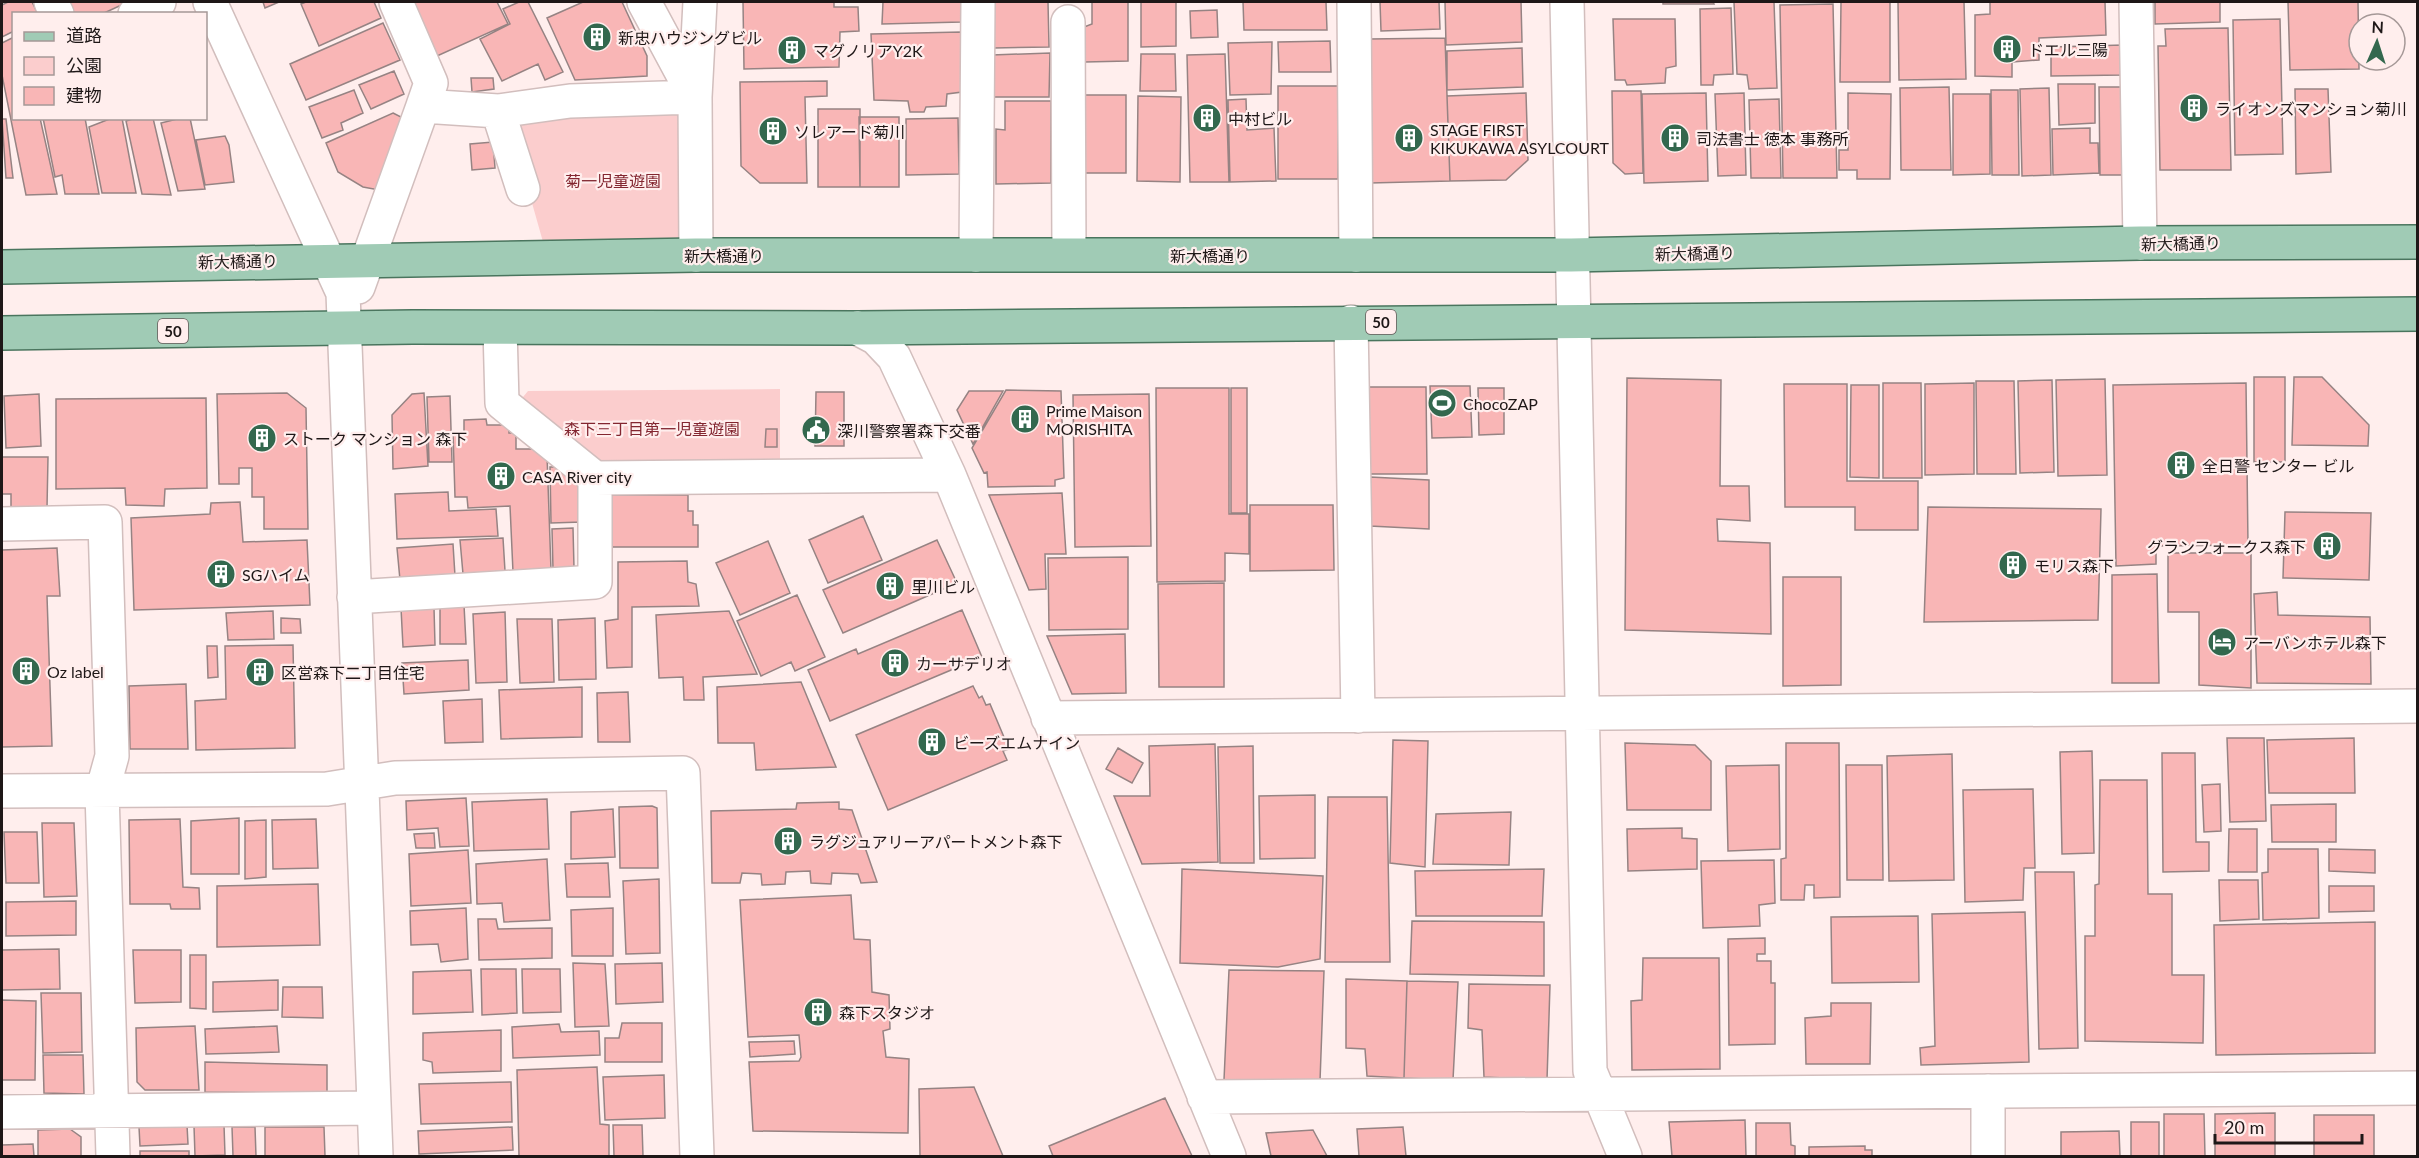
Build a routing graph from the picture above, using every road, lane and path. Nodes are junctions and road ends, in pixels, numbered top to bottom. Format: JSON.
{"nodes":[{"id":1,"x":159,"y":2,"type":"edge"},
{"id":2,"x":210,"y":2,"type":"edge"},
{"id":3,"x":396,"y":2,"type":"edge"},
{"id":4,"x":644,"y":2,"type":"edge"},
{"id":5,"x":700,"y":2,"type":"edge"},
{"id":6,"x":978,"y":2,"type":"edge"},
{"id":7,"x":1354,"y":2,"type":"edge"},
{"id":8,"x":1567,"y":2,"type":"edge"},
{"id":9,"x":2136,"y":2,"type":"edge"},
{"id":10,"x":139,"y":12,"type":"edge"},
{"id":11,"x":1068,"y":22,"type":"dead end"},
{"id":12,"x":695,"y":97,"type":"junction"},
{"id":13,"x":423,"y":106,"type":"junction"},
{"id":14,"x":498,"y":111,"type":"junction"},
{"id":15,"x":523,"y":189,"type":"dead end"},
{"id":16,"x":2418,"y":242,"type":"edge"},
{"id":17,"x":2140,"y":243,"type":"junction"},
{"id":18,"x":1069,"y":254,"type":"junction"},
{"id":19,"x":696,"y":255,"type":"junction"},
{"id":20,"x":976,"y":255,"type":"junction"},
{"id":21,"x":1356,"y":255,"type":"junction"},
{"id":22,"x":1571,"y":255,"type":"junction"},
{"id":23,"x":366,"y":259,"type":"junction"},
{"id":24,"x":327,"y":260,"type":"junction"},
{"id":25,"x":2,"y":267,"type":"edge"},
{"id":26,"x":2418,"y":314,"type":"edge"},
{"id":27,"x":1572,"y":321,"type":"junction"},
{"id":28,"x":1351,"y":322,"type":"junction"},
{"id":29,"x":500,"y":328,"type":"junction"},
{"id":30,"x":857,"y":328,"type":"junction"},
{"id":31,"x":345,"y":329,"type":"junction"},
{"id":32,"x":2,"y":333,"type":"edge"},
{"id":33,"x":949,"y":475,"type":"junction"},
{"id":34,"x":595,"y":478,"type":"junction"},
{"id":35,"x":2,"y":524,"type":"edge"},
{"id":36,"x":354,"y":597,"type":"junction"},
{"id":37,"x":2418,"y":706,"type":"edge"},
{"id":38,"x":1580,"y":714,"type":"junction"},
{"id":39,"x":1358,"y":716,"type":"junction"},
{"id":40,"x":1048,"y":718,"type":"junction"},
{"id":41,"x":362,"y":785,"type":"junction"},
{"id":42,"x":2,"y":791,"type":"edge"},
{"id":43,"x":102,"y":792,"type":"junction"},
{"id":44,"x":2418,"y":1088,"type":"edge"},
{"id":45,"x":1988,"y":1091,"type":"junction"},
{"id":46,"x":1600,"y":1094,"type":"junction"},
{"id":47,"x":1204,"y":1097,"type":"junction"},
{"id":48,"x":374,"y":1108,"type":"junction"},
{"id":49,"x":111,"y":1111,"type":"junction"},
{"id":50,"x":2,"y":1112,"type":"edge"},
{"id":51,"x":113,"y":1156,"type":"edge"},
{"id":52,"x":376,"y":1156,"type":"edge"},
{"id":53,"x":697,"y":1156,"type":"edge"},
{"id":54,"x":1229,"y":1156,"type":"edge"},
{"id":55,"x":1625,"y":1156,"type":"edge"},
{"id":56,"x":1988,"y":1156,"type":"edge"}],
"edges":[{"from":1,"to":10,"type":"street"},
{"from":2,"to":24,"type":"street"},
{"from":3,"to":13,"type":"street"},
{"from":4,"to":12,"type":"street"},
{"from":5,"to":12,"type":"street"},
{"from":6,"to":20,"type":"street"},
{"from":7,"to":21,"type":"street"},
{"from":8,"to":22,"type":"street"},
{"from":9,"to":17,"type":"street"},
{"from":11,"to":18,"type":"street"},
{"from":12,"to":14,"type":"street"},
{"from":12,"to":19,"type":"street"},
{"from":13,"to":14,"type":"street"},
{"from":13,"to":23,"type":"street"},
{"from":14,"to":15,"type":"street"},
{"from":16,"to":17,"type":"main road","name":"新大橋通り"},
{"from":17,"to":22,"type":"main road","name":"新大橋通り"},
{"from":18,"to":20,"type":"main road","name":"新大橋通り"},
{"from":18,"to":21,"type":"main road","name":"新大橋通り"},
{"from":19,"to":20,"type":"main road","name":"新大橋通り"},
{"from":19,"to":23,"type":"main road","name":"新大橋通り"},
{"from":21,"to":22,"type":"main road","name":"新大橋通り"},
{"from":22,"to":27,"type":"street"},
{"from":23,"to":24,"type":"main road","name":"新大橋通り"},
{"from":23,"to":31,"type":"street"},
{"from":24,"to":25,"type":"main road","name":"新大橋通り"},
{"from":24,"to":31,"type":"street"},
{"from":26,"to":27,"type":"main road","number":"50"},
{"from":27,"to":28,"type":"main road","number":"50"},
{"from":27,"to":38,"type":"street"},
{"from":28,"to":30,"type":"main road","number":"50"},
{"from":28,"to":39,"type":"street"},
{"from":29,"to":30,"type":"main road","number":"50"},
{"from":29,"to":31,"type":"main road","number":"50"},
{"from":29,"to":34,"type":"street"},
{"from":30,"to":33,"type":"street"},
{"from":31,"to":32,"type":"main road","number":"50"},
{"from":31,"to":36,"type":"street"},
{"from":33,"to":34,"type":"street"},
{"from":33,"to":40,"type":"street"},
{"from":34,"to":36,"type":"street"},
{"from":35,"to":43,"type":"street"},
{"from":36,"to":41,"type":"street"},
{"from":37,"to":38,"type":"street"},
{"from":38,"to":39,"type":"street"},
{"from":38,"to":46,"type":"street"},
{"from":39,"to":40,"type":"street"},
{"from":40,"to":47,"type":"street"},
{"from":41,"to":43,"type":"street"},
{"from":41,"to":48,"type":"street"},
{"from":41,"to":53,"type":"street"},
{"from":42,"to":43,"type":"street"},
{"from":43,"to":49,"type":"street"},
{"from":44,"to":45,"type":"street"},
{"from":45,"to":46,"type":"street"},
{"from":45,"to":56,"type":"street"},
{"from":46,"to":47,"type":"street"},
{"from":46,"to":55,"type":"street"},
{"from":47,"to":54,"type":"street"},
{"from":48,"to":49,"type":"street"},
{"from":48,"to":52,"type":"street"},
{"from":49,"to":50,"type":"street"},
{"from":49,"to":51,"type":"street"}]}
